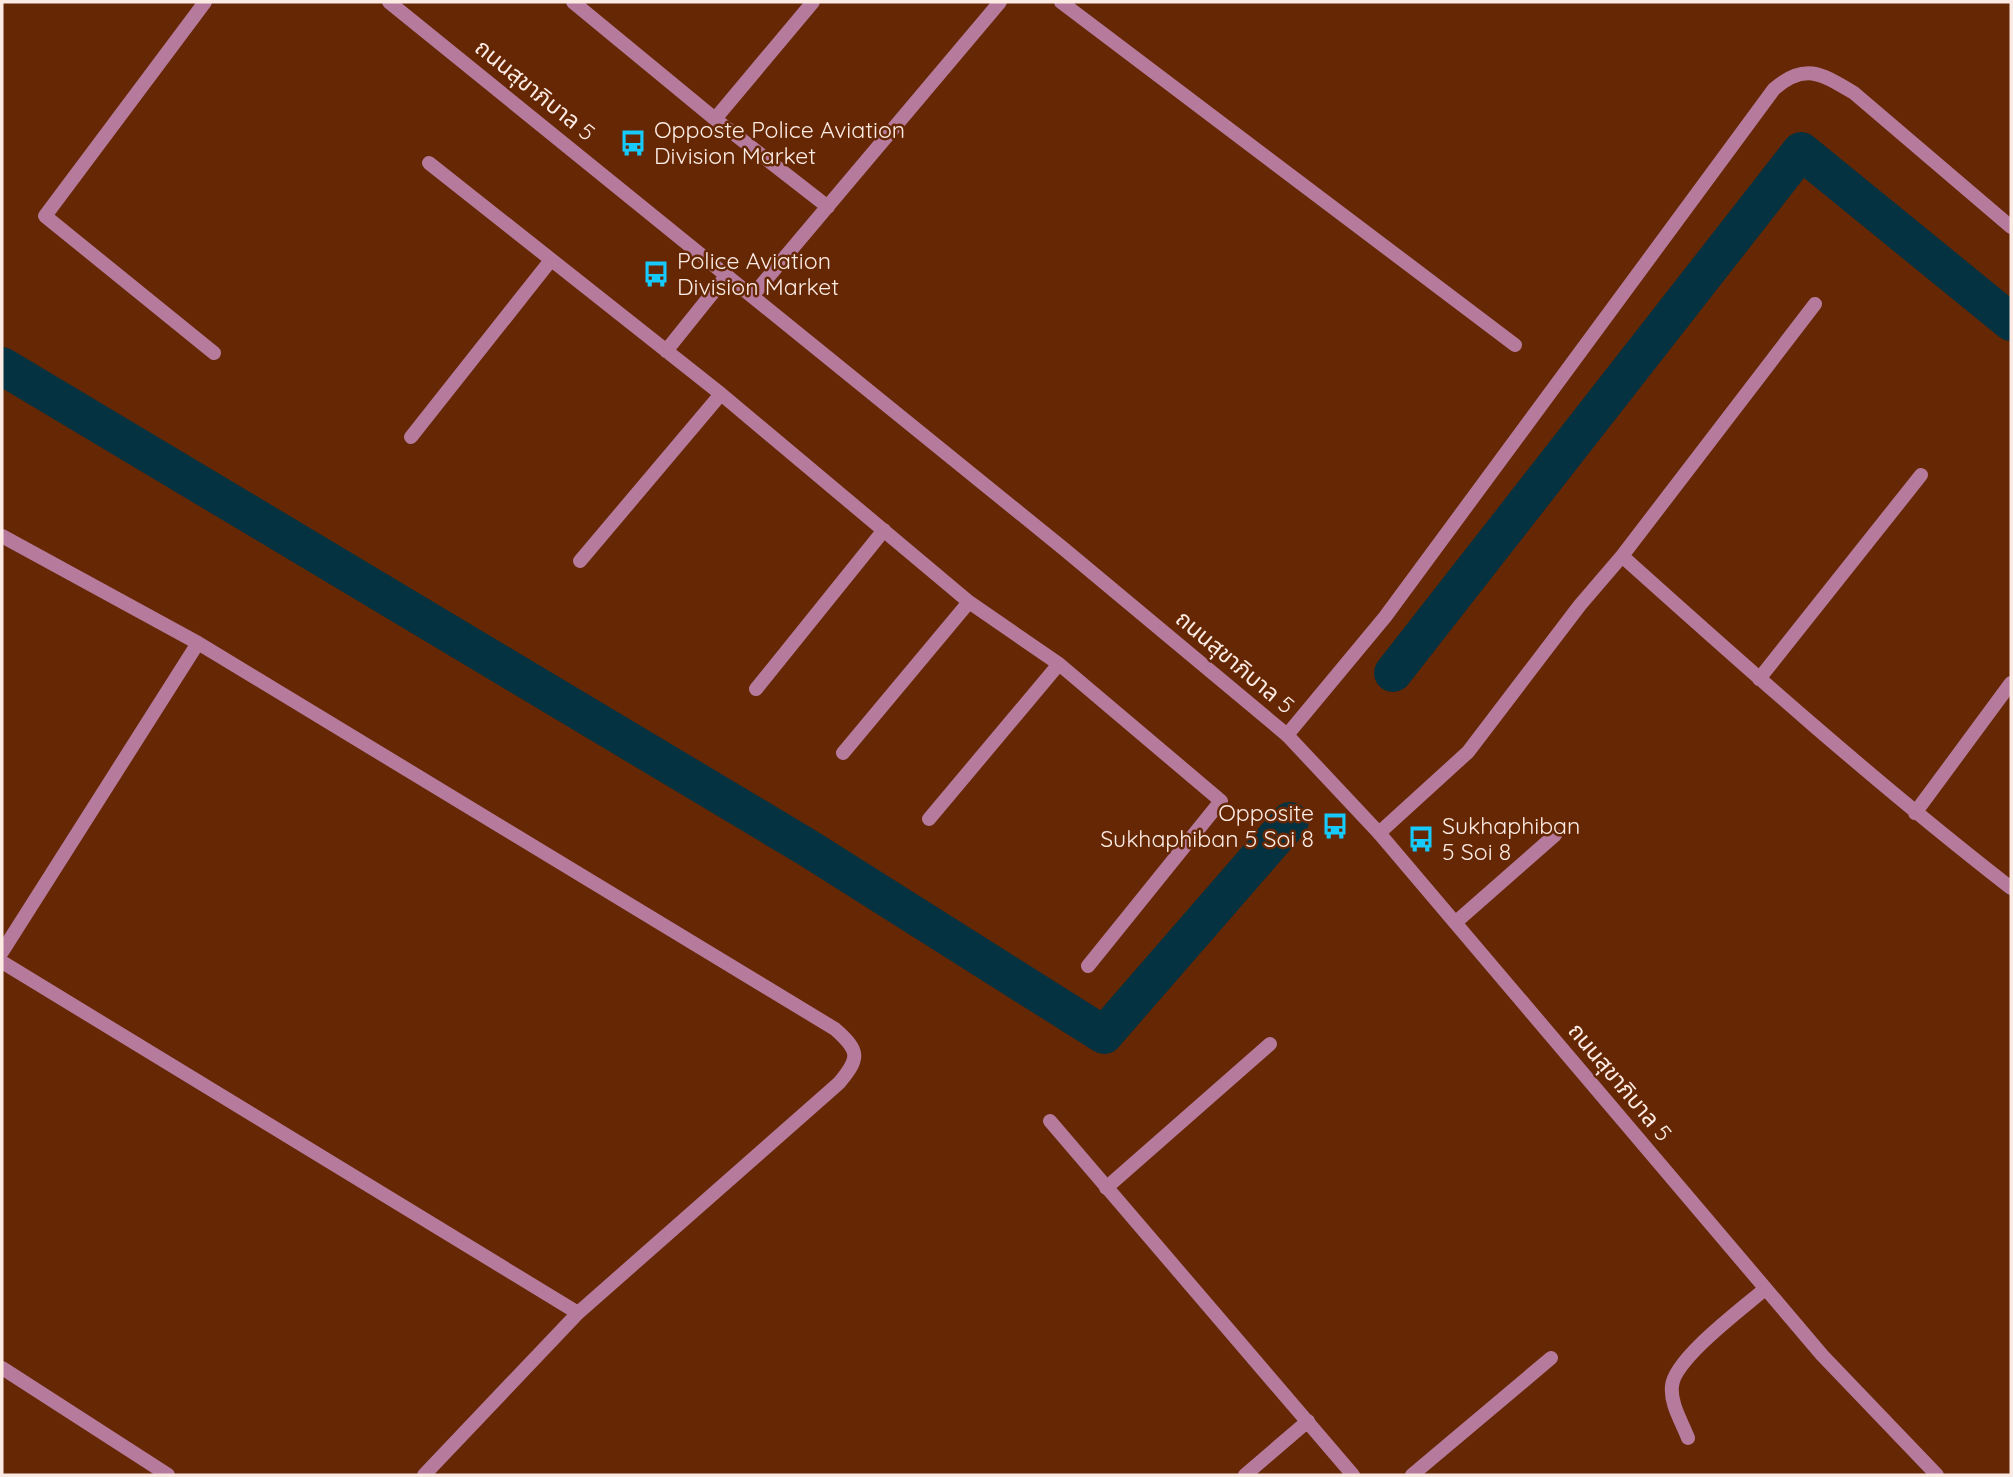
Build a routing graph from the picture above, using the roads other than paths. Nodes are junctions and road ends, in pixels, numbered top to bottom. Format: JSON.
{"nodes":[{"id":1,"x":205,"y":2,"type":"edge"},
{"id":2,"x":389,"y":2,"type":"edge"},
{"id":3,"x":573,"y":2,"type":"edge"},
{"id":4,"x":813,"y":2,"type":"edge"},
{"id":5,"x":1000,"y":2,"type":"edge"},
{"id":6,"x":1061,"y":2,"type":"edge"},
{"id":7,"x":715,"y":119,"type":"junction"},
{"id":8,"x":429,"y":163,"type":"dead end"},
{"id":9,"x":828,"y":207,"type":"junction"},
{"id":10,"x":2011,"y":227,"type":"edge"},
{"id":11,"x":551,"y":260,"type":"junction"},
{"id":12,"x":727,"y":275,"type":"junction"},
{"id":13,"x":753,"y":295,"type":"junction"},
{"id":14,"x":1815,"y":304,"type":"dead end"},
{"id":15,"x":1515,"y":345,"type":"dead end"},
{"id":16,"x":666,"y":351,"type":"junction"},
{"id":17,"x":214,"y":353,"type":"dead end"},
{"id":18,"x":721,"y":394,"type":"junction"},
{"id":19,"x":411,"y":437,"type":"dead end"},
{"id":20,"x":1920,"y":475,"type":"dead end"},
{"id":21,"x":884,"y":530,"type":"junction"},
{"id":22,"x":2,"y":536,"type":"edge"},
{"id":23,"x":1622,"y":556,"type":"junction"},
{"id":24,"x":580,"y":561,"type":"dead end"},
{"id":25,"x":969,"y":602,"type":"junction"},
{"id":26,"x":198,"y":643,"type":"junction"},
{"id":27,"x":1059,"y":664,"type":"junction"},
{"id":28,"x":1759,"y":679,"type":"junction"},
{"id":29,"x":2011,"y":683,"type":"edge"},
{"id":30,"x":756,"y":689,"type":"dead end"},
{"id":31,"x":1287,"y":735,"type":"junction"},
{"id":32,"x":843,"y":753,"type":"dead end"},
{"id":33,"x":1914,"y":813,"type":"junction"},
{"id":34,"x":929,"y":819,"type":"dead end"},
{"id":35,"x":1379,"y":833,"type":"junction"},
{"id":36,"x":1555,"y":835,"type":"dead end"},
{"id":37,"x":2011,"y":888,"type":"edge"},
{"id":38,"x":1455,"y":922,"type":"junction"},
{"id":39,"x":2,"y":951,"type":"edge"},
{"id":40,"x":2,"y":962,"type":"edge"},
{"id":41,"x":1088,"y":966,"type":"dead end"},
{"id":42,"x":1270,"y":1044,"type":"dead end"},
{"id":43,"x":1050,"y":1121,"type":"dead end"},
{"id":44,"x":1107,"y":1188,"type":"junction"},
{"id":45,"x":1765,"y":1289,"type":"junction"},
{"id":46,"x":578,"y":1313,"type":"junction"},
{"id":47,"x":1551,"y":1358,"type":"dead end"},
{"id":48,"x":2,"y":1368,"type":"edge"},
{"id":49,"x":1308,"y":1421,"type":"junction"},
{"id":50,"x":1689,"y":1438,"type":"dead end"},
{"id":51,"x":168,"y":1475,"type":"edge"},
{"id":52,"x":424,"y":1475,"type":"edge"},
{"id":53,"x":1245,"y":1475,"type":"edge"},
{"id":54,"x":1353,"y":1475,"type":"edge"},
{"id":55,"x":1412,"y":1475,"type":"edge"},
{"id":56,"x":1937,"y":1475,"type":"edge"}],
"edges":[{"from":1,"to":17,"type":"street"},
{"from":2,"to":12,"type":"street","name":"ถนนสุขาภิบาล 5"},
{"from":3,"to":7,"type":"street"},
{"from":4,"to":7,"type":"street"},
{"from":5,"to":9,"type":"street"},
{"from":6,"to":15,"type":"street"},
{"from":7,"to":9,"type":"street"},
{"from":8,"to":11,"type":"street"},
{"from":9,"to":13,"type":"street"},
{"from":10,"to":31,"type":"street"},
{"from":11,"to":16,"type":"street"},
{"from":11,"to":19,"type":"street"},
{"from":12,"to":13,"type":"street","name":"ถนนสุขาภิบาล 5"},
{"from":12,"to":16,"type":"street"},
{"from":13,"to":31,"type":"street","name":"ถนนสุขาภิบาล 5"},
{"from":14,"to":23,"type":"street"},
{"from":16,"to":18,"type":"street"},
{"from":18,"to":21,"type":"street"},
{"from":18,"to":24,"type":"street"},
{"from":20,"to":28,"type":"street"},
{"from":21,"to":25,"type":"street"},
{"from":21,"to":30,"type":"street"},
{"from":22,"to":26,"type":"street"},
{"from":23,"to":28,"type":"street"},
{"from":23,"to":35,"type":"street"},
{"from":25,"to":27,"type":"street"},
{"from":25,"to":32,"type":"street"},
{"from":26,"to":39,"type":"street"},
{"from":26,"to":46,"type":"street"},
{"from":27,"to":34,"type":"street"},
{"from":27,"to":41,"type":"street"},
{"from":28,"to":33,"type":"street"},
{"from":29,"to":33,"type":"street"},
{"from":31,"to":35,"type":"street","name":"ถนนสุขาภิบาล 5"},
{"from":33,"to":37,"type":"street"},
{"from":35,"to":38,"type":"street","name":"ถนนสุขาภิบาล 5"},
{"from":36,"to":38,"type":"street"},
{"from":38,"to":45,"type":"street","name":"ถนนสุขาภิบาล 5"},
{"from":40,"to":46,"type":"street"},
{"from":42,"to":44,"type":"street"},
{"from":43,"to":44,"type":"street"},
{"from":44,"to":49,"type":"street"},
{"from":45,"to":50,"type":"street"},
{"from":45,"to":56,"type":"street","name":"ถนนสุขาภิบาล 5"},
{"from":46,"to":52,"type":"street"},
{"from":47,"to":55,"type":"street"},
{"from":48,"to":51,"type":"street"},
{"from":49,"to":53,"type":"street"},
{"from":49,"to":54,"type":"street"}]}
